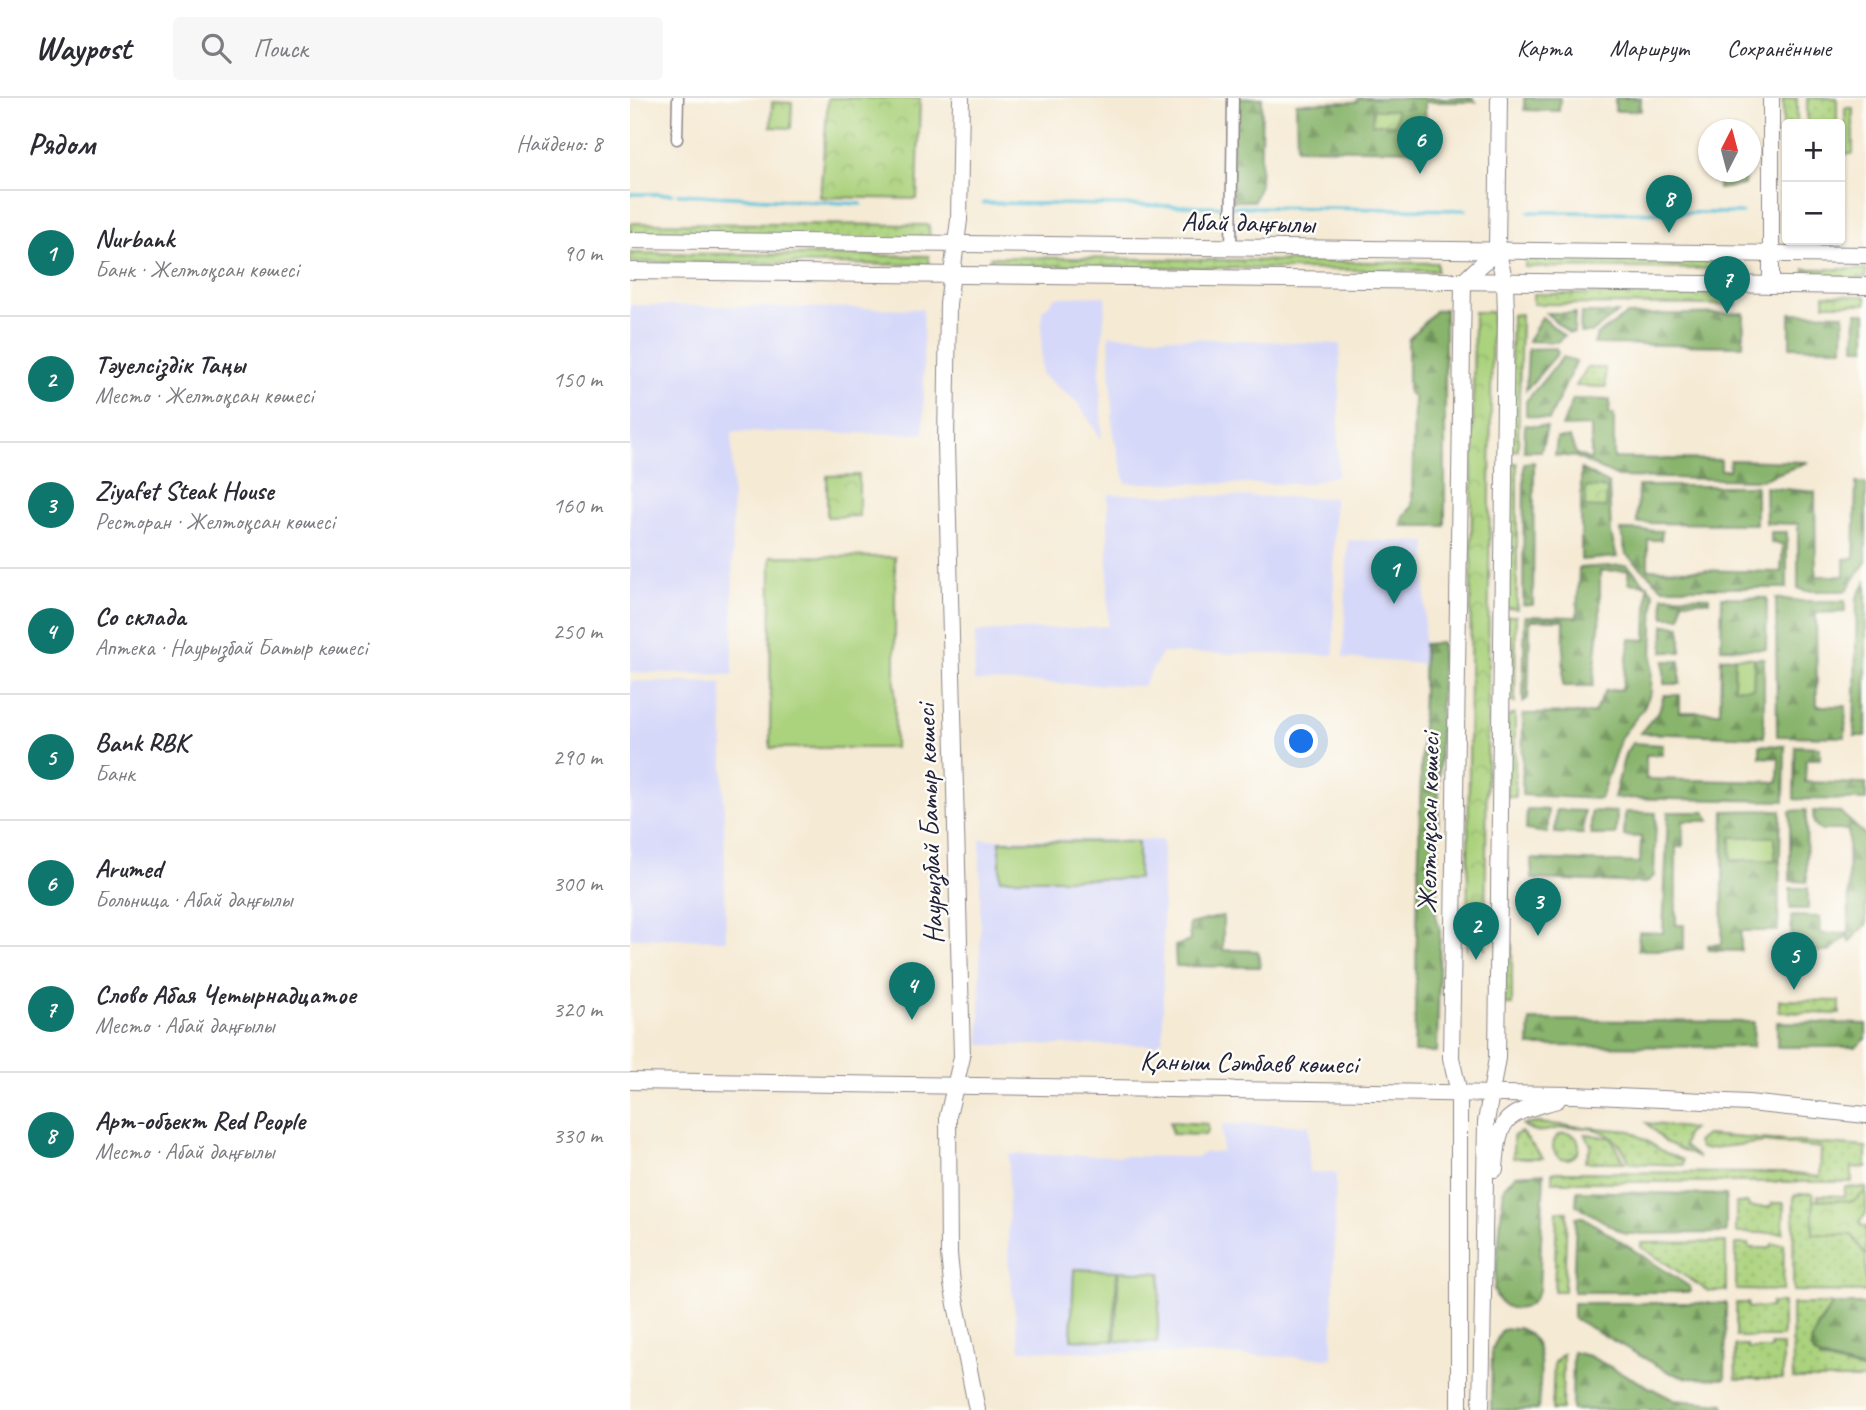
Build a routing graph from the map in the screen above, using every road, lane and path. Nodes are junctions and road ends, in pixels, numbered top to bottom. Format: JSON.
{"nodes":[{"id":1,"x":678,"y":98,"type":"edge"},
{"id":2,"x":961,"y":98,"type":"edge"},
{"id":3,"x":1233,"y":98,"type":"edge"},
{"id":4,"x":1499,"y":98,"type":"edge"},
{"id":5,"x":1771,"y":98,"type":"edge"},
{"id":6,"x":677,"y":139,"type":"dead end"},
{"id":7,"x":630,"y":240,"type":"edge"},
{"id":8,"x":957,"y":244,"type":"junction"},
{"id":9,"x":1231,"y":248,"type":"junction"},
{"id":10,"x":1497,"y":250,"type":"junction"},
{"id":11,"x":1771,"y":254,"type":"junction"},
{"id":12,"x":1866,"y":255,"type":"edge"},
{"id":13,"x":630,"y":271,"type":"edge"},
{"id":14,"x":954,"y":275,"type":"junction"},
{"id":15,"x":1463,"y":282,"type":"junction"},
{"id":16,"x":1505,"y":282,"type":"junction"},
{"id":17,"x":1770,"y":285,"type":"junction"},
{"id":18,"x":1866,"y":286,"type":"edge"},
{"id":19,"x":630,"y":1080,"type":"edge"},
{"id":20,"x":956,"y":1084,"type":"junction"},
{"id":21,"x":1459,"y":1093,"type":"junction"},
{"id":22,"x":1492,"y":1093,"type":"junction"},
{"id":23,"x":1574,"y":1095,"type":"junction"},
{"id":24,"x":1866,"y":1115,"type":"edge"},
{"id":25,"x":1483,"y":1279,"type":"junction"},
{"id":26,"x":1460,"y":1318,"type":"junction"},
{"id":27,"x":1482,"y":1319,"type":"junction"},
{"id":28,"x":977,"y":1410,"type":"edge"},
{"id":29,"x":1459,"y":1410,"type":"edge"},
{"id":30,"x":1481,"y":1410,"type":"edge"}],
"edges":[{"from":1,"to":6,"type":"street"},
{"from":2,"to":8,"type":"main road"},
{"from":3,"to":9,"type":"street"},
{"from":4,"to":10,"type":"main road"},
{"from":5,"to":11,"type":"main road"},
{"from":7,"to":8,"type":"main road","name":"Абай даңғылы"},
{"from":8,"to":9,"type":"main road","name":"Абай даңғылы"},
{"from":8,"to":14,"type":"main road"},
{"from":9,"to":10,"type":"main road","name":"Абай даңғылы"},
{"from":10,"to":11,"type":"main road","name":"Абай даңғылы"},
{"from":10,"to":15,"type":"main road"},
{"from":10,"to":16,"type":"main road"},
{"from":11,"to":12,"type":"main road","name":"Абай даңғылы"},
{"from":11,"to":17,"type":"main road"},
{"from":13,"to":14,"type":"main road","name":"Абай даңғылы"},
{"from":14,"to":15,"type":"main road","name":"Абай даңғылы"},
{"from":14,"to":20,"type":"main road","name":"Наурызбай Батыр көшесі"},
{"from":15,"to":16,"type":"main road","name":"Абай даңғылы"},
{"from":15,"to":21,"type":"main road","name":"Желтоқсан көшесі"},
{"from":16,"to":17,"type":"main road","name":"Абай даңғылы"},
{"from":16,"to":22,"type":"main road"},
{"from":17,"to":18,"type":"main road","name":"Абай даңғылы"},
{"from":19,"to":20,"type":"main road","name":"Қаныш Сәтбаев көшесі"},
{"from":20,"to":21,"type":"main road","name":"Қаныш Сәтбаев көшесі"},
{"from":20,"to":28,"type":"main road","name":"Наурызбай Батыр көшесі"},
{"from":21,"to":22,"type":"main road","name":"Қаныш Сәтбаев көшесі"},
{"from":21,"to":26,"type":"main road","name":"Желтоқсан көшесі"},
{"from":22,"to":23,"type":"main road","name":"Қаныш Сәтбаев көшесі"},
{"from":22,"to":25,"type":"main road"},
{"from":23,"to":24,"type":"main road","name":"Қаныш Сәтбаев көшесі"},
{"from":23,"to":25,"type":"main road"},
{"from":25,"to":27,"type":"main road"},
{"from":26,"to":27,"type":"main road"},
{"from":26,"to":29,"type":"main road","name":"Желтоқсан көшесі"},
{"from":27,"to":30,"type":"main road"}]}
